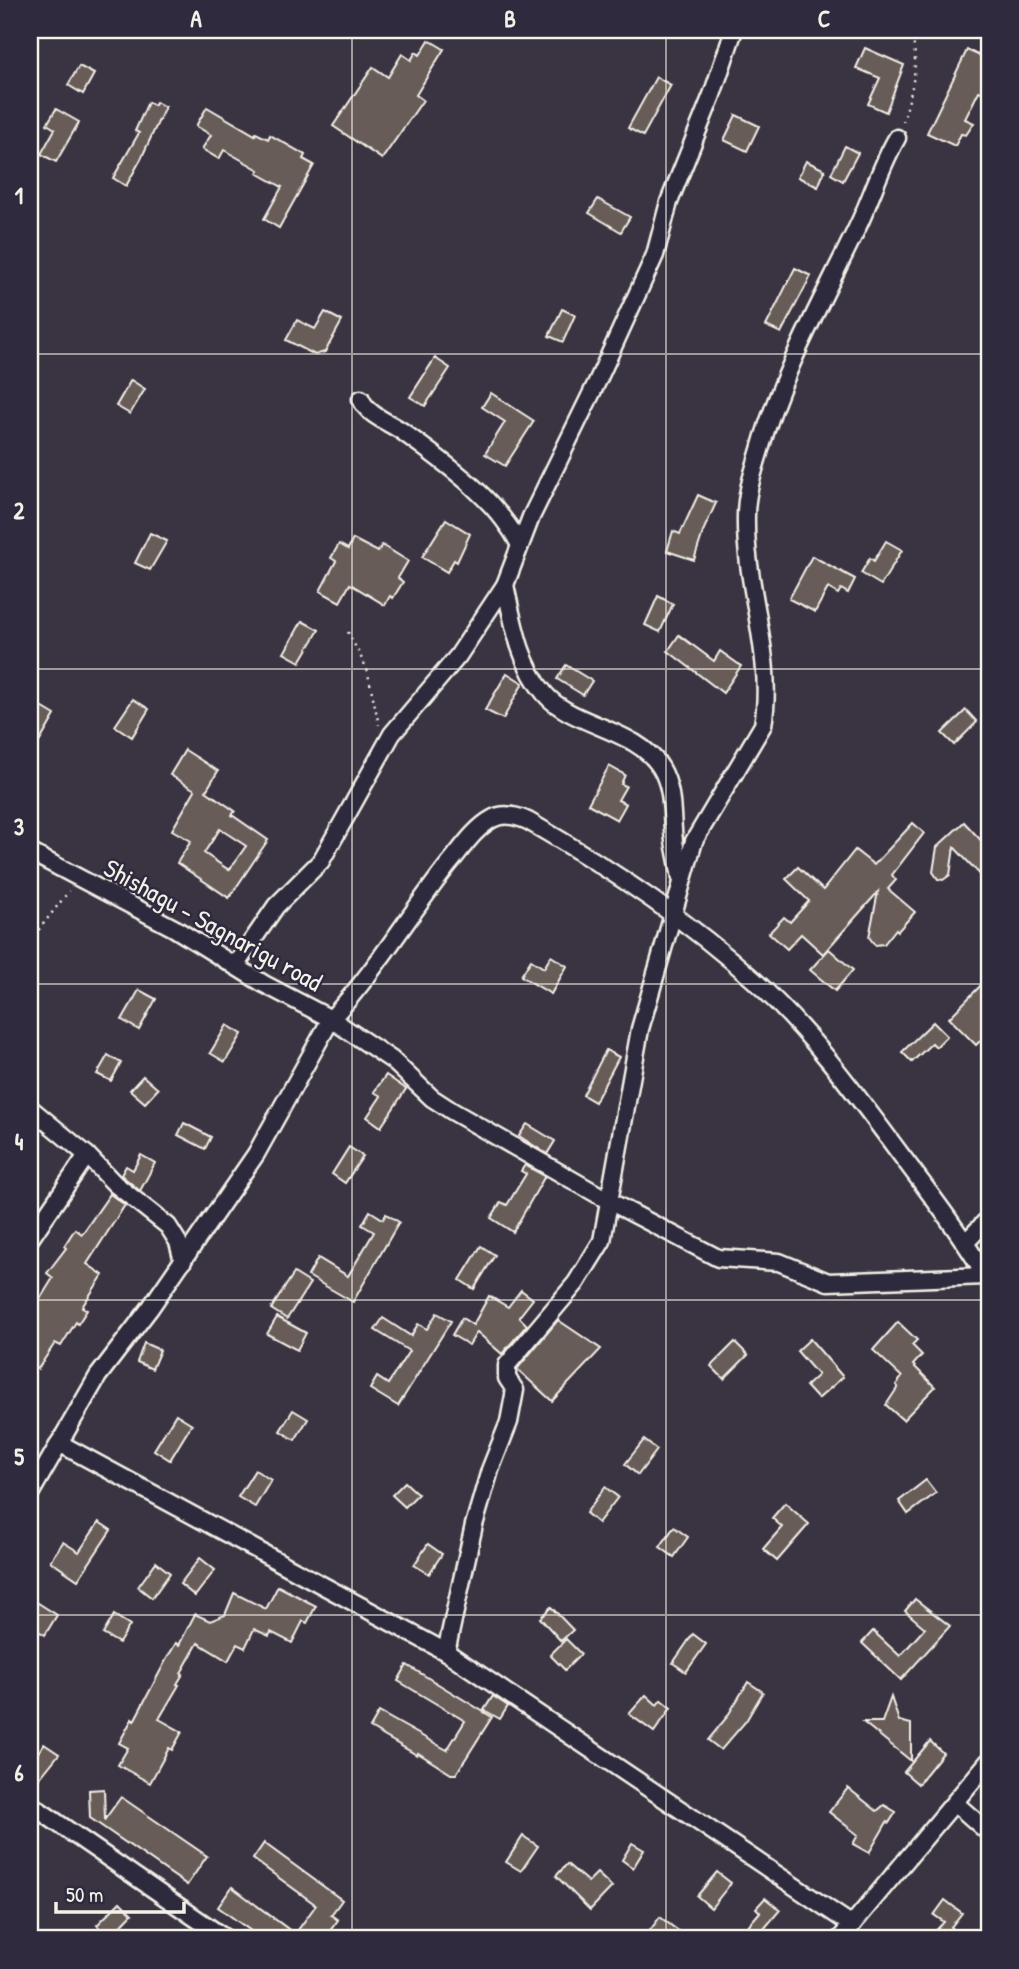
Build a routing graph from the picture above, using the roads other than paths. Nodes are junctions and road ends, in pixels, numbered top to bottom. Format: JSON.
{"nodes":[{"id":1,"x":734,"y":30,"type":"edge"},
{"id":2,"x":897,"y":138,"type":"road end"},
{"id":3,"x":361,"y":399,"type":"dead end"},
{"id":4,"x":520,"y":545,"type":"junction"},
{"id":5,"x":505,"y":585,"type":"junction"},
{"id":6,"x":30,"y":852,"type":"edge"},
{"id":7,"x":681,"y":882,"type":"junction"},
{"id":8,"x":673,"y":914,"type":"junction"},
{"id":9,"x":235,"y":966,"type":"junction"},
{"id":10,"x":331,"y":1019,"type":"junction"},
{"id":11,"x":30,"y":1108,"type":"edge"},
{"id":12,"x":87,"y":1156,"type":"junction"},
{"id":13,"x":609,"y":1201,"type":"junction"},
{"id":14,"x":989,"y":1218,"type":"edge"},
{"id":15,"x":30,"y":1239,"type":"edge"},
{"id":16,"x":965,"y":1242,"type":"junction"},
{"id":17,"x":183,"y":1261,"type":"junction"},
{"id":18,"x":988,"y":1278,"type":"edge"},
{"id":19,"x":59,"y":1443,"type":"junction"},
{"id":20,"x":30,"y":1494,"type":"edge"},
{"id":21,"x":446,"y":1652,"type":"junction"},
{"id":22,"x":989,"y":1761,"type":"edge"},
{"id":23,"x":955,"y":1803,"type":"junction"},
{"id":24,"x":30,"y":1804,"type":"edge"},
{"id":25,"x":989,"y":1833,"type":"edge"},
{"id":26,"x":852,"y":1925,"type":"junction"},
{"id":27,"x":226,"y":1939,"type":"edge"},
{"id":28,"x":840,"y":1939,"type":"edge"}],
"edges":[{"from":1,"to":4,"type":"street"},
{"from":2,"to":7,"type":"street"},
{"from":3,"to":4,"type":"street"},
{"from":4,"to":5,"type":"street"},
{"from":5,"to":7,"type":"street"},
{"from":5,"to":9,"type":"street"},
{"from":6,"to":9,"type":"street","name":"Shishagu - Sagnarigu road"},
{"from":7,"to":8,"type":"street"},
{"from":8,"to":10,"type":"street","name":"Shishagu - Sagnarigu road"},
{"from":8,"to":13,"type":"street"},
{"from":8,"to":16,"type":"street"},
{"from":9,"to":10,"type":"street","name":"Shishagu - Sagnarigu road"},
{"from":10,"to":13,"type":"street"},
{"from":10,"to":17,"type":"street"},
{"from":11,"to":12,"type":"street"},
{"from":12,"to":15,"type":"street"},
{"from":12,"to":17,"type":"street"},
{"from":13,"to":18,"type":"street"},
{"from":13,"to":21,"type":"street"},
{"from":14,"to":16,"type":"street"},
{"from":16,"to":18,"type":"street"},
{"from":17,"to":19,"type":"street"},
{"from":19,"to":20,"type":"street"},
{"from":19,"to":21,"type":"street"},
{"from":21,"to":26,"type":"street"},
{"from":22,"to":23,"type":"street"},
{"from":23,"to":25,"type":"street"},
{"from":23,"to":26,"type":"street"},
{"from":24,"to":27,"type":"street"},
{"from":26,"to":28,"type":"street"}]}
